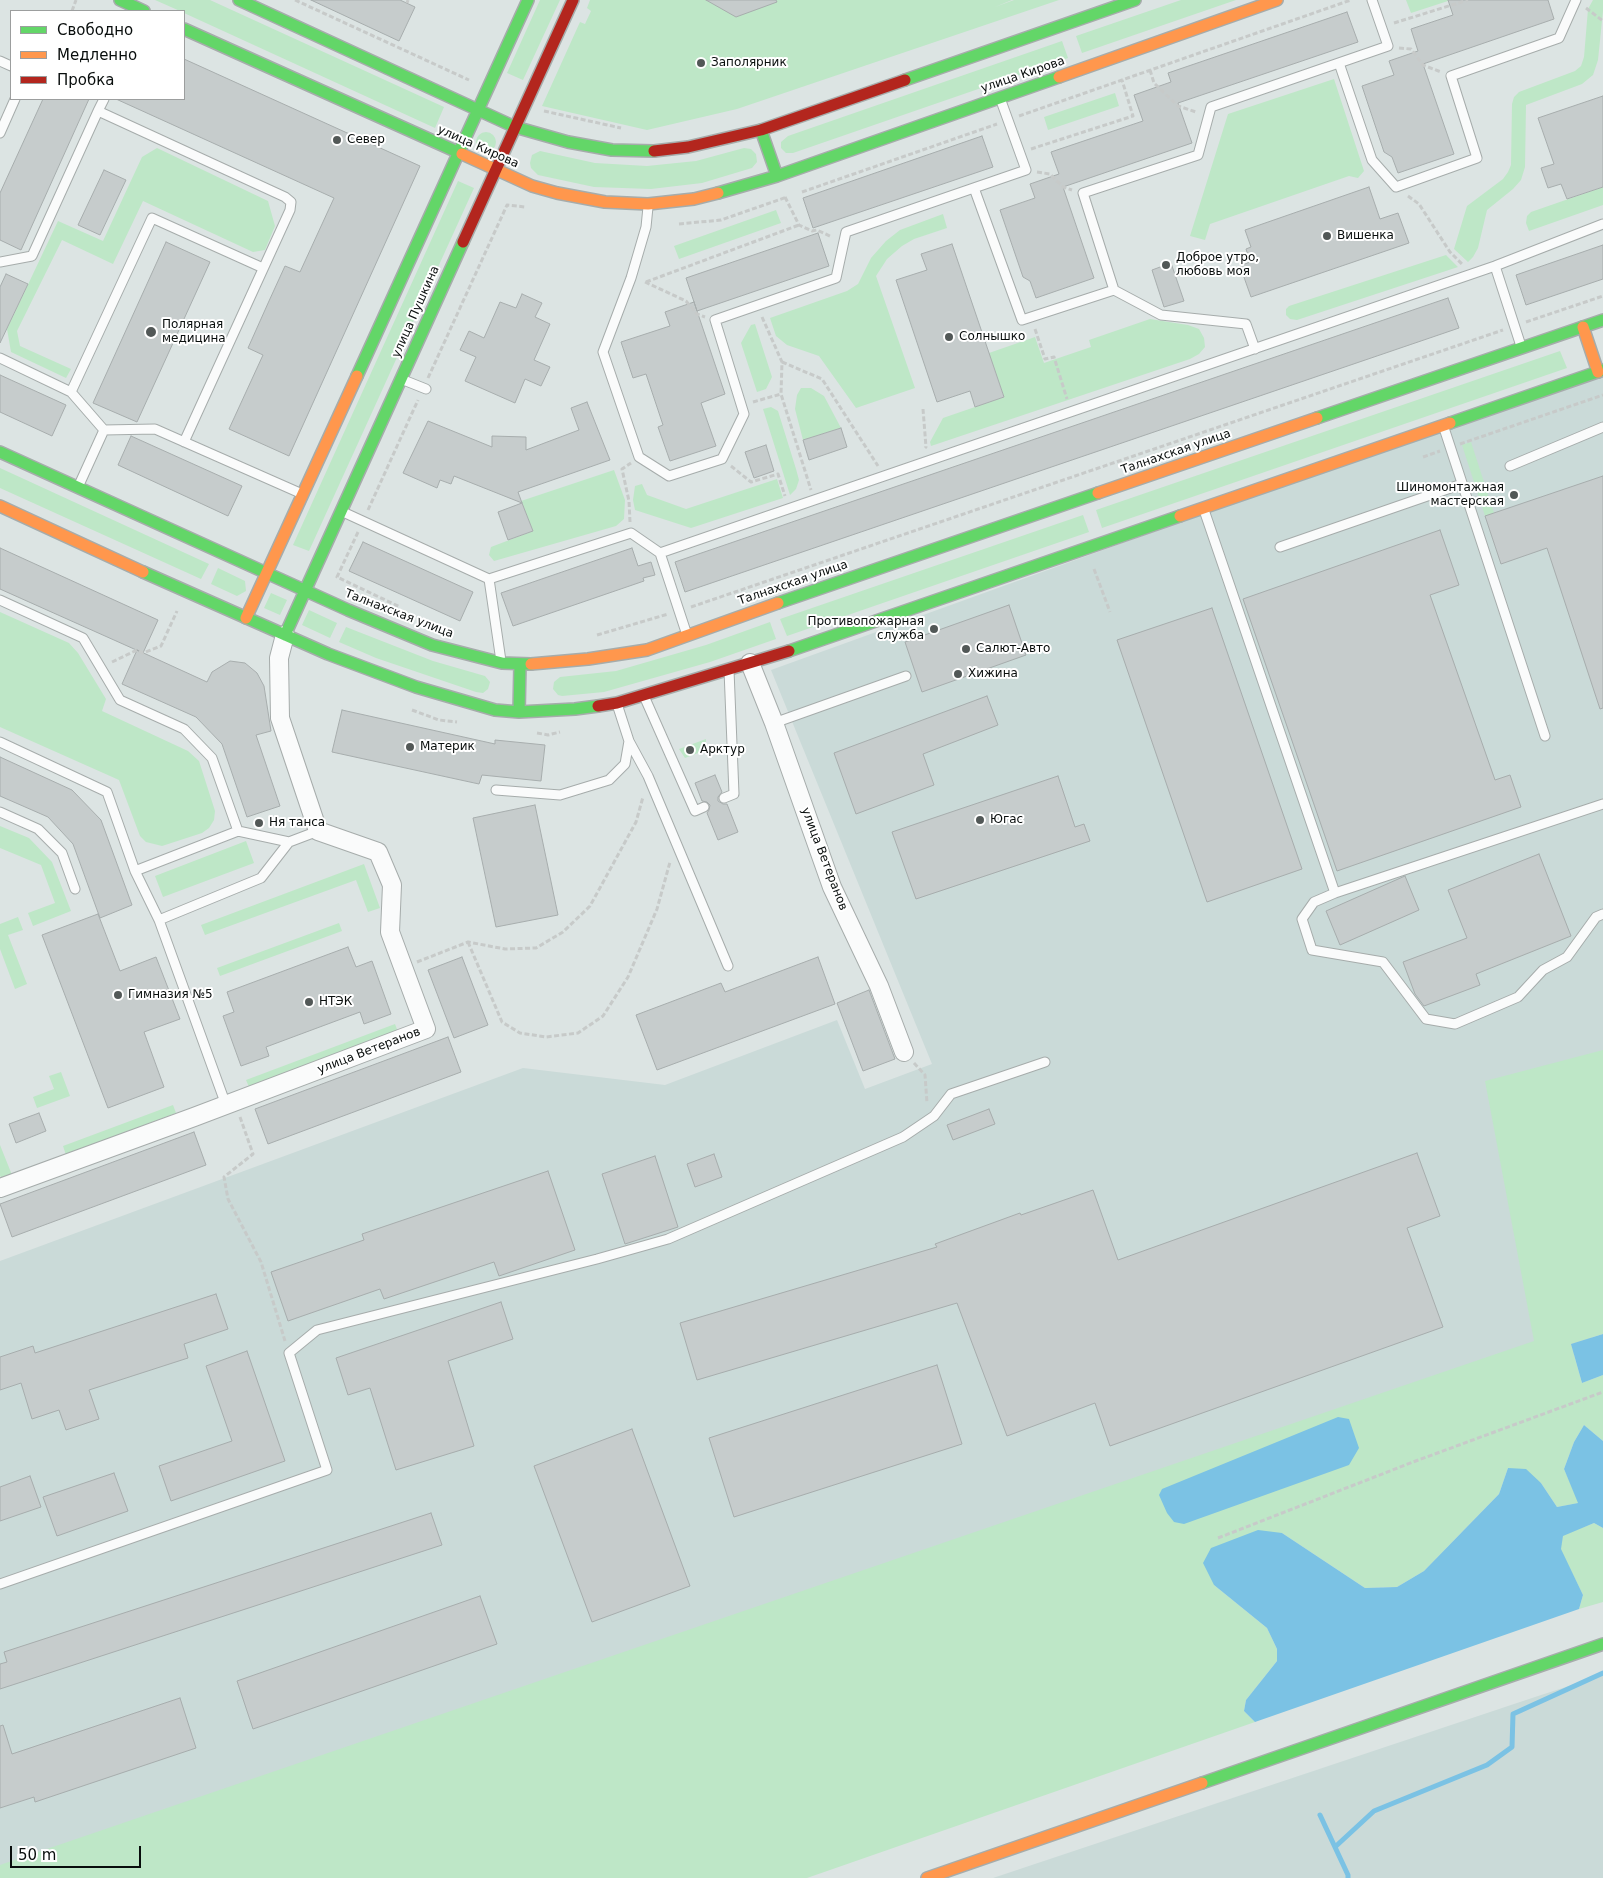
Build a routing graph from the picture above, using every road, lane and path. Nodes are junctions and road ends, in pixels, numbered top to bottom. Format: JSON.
{"nodes":[{"id":1,"x":120,"y":0,"type":"edge"},
{"id":2,"x":239,"y":0,"type":"edge"},
{"id":3,"x":295,"y":0,"type":"edge"},
{"id":4,"x":528,"y":0,"type":"edge"},
{"id":5,"x":573,"y":0,"type":"edge"},
{"id":6,"x":1135,"y":0,"type":"edge"},
{"id":7,"x":1277,"y":0,"type":"edge"},
{"id":8,"x":1372,"y":0,"type":"edge"},
{"id":9,"x":1468,"y":0,"type":"edge"},
{"id":10,"x":1576,"y":0,"type":"edge"},
{"id":11,"x":142,"y":10,"type":"edge"},
{"id":12,"x":1603,"y":21,"type":"edge"},
{"id":13,"x":1381,"y":27,"type":"junction"},
{"id":14,"x":185,"y":29,"type":"edge"},
{"id":15,"x":390,"y":37,"type":"dead end"},
{"id":16,"x":388,"y":43,"type":"junction"},
{"id":17,"x":1388,"y":46,"type":"junction"},
{"id":18,"x":1339,"y":63,"type":"junction"},
{"id":19,"x":1426,"y":66,"type":"dead end"},
{"id":20,"x":1150,"y":70,"type":"dead end"},
{"id":21,"x":1122,"y":80,"type":"dead end"},
{"id":22,"x":476,"y":83,"type":"dead end"},
{"id":23,"x":1000,"y":98,"type":"junction"},
{"id":24,"x":15,"y":100,"type":"edge"},
{"id":25,"x":104,"y":100,"type":"edge"},
{"id":26,"x":1184,"y":108,"type":"dead end"},
{"id":27,"x":536,"y":109,"type":"dead end"},
{"id":28,"x":478,"y":110,"type":"junction"},
{"id":29,"x":98,"y":111,"type":"junction"},
{"id":30,"x":515,"y":127,"type":"junction"},
{"id":31,"x":623,"y":128,"type":"dead end"},
{"id":32,"x":761,"y":130,"type":"junction"},
{"id":33,"x":0,"y":133,"type":"edge"},
{"id":34,"x":458,"y":153,"type":"junction"},
{"id":35,"x":1020,"y":153,"type":"junction"},
{"id":36,"x":496,"y":170,"type":"junction"},
{"id":37,"x":1026,"y":170,"type":"junction"},
{"id":38,"x":778,"y":176,"type":"junction"},
{"id":39,"x":1396,"y":187,"type":"junction"},
{"id":40,"x":974,"y":188,"type":"junction"},
{"id":41,"x":1083,"y":193,"type":"junction"},
{"id":42,"x":785,"y":198,"type":"dead end"},
{"id":43,"x":648,"y":204,"type":"junction"},
{"id":44,"x":1603,"y":224,"type":"edge"},
{"id":45,"x":799,"y":225,"type":"junction"},
{"id":46,"x":822,"y":232,"type":"dead end"},
{"id":47,"x":0,"y":262,"type":"edge"},
{"id":48,"x":1464,"y":265,"type":"dead end"},
{"id":49,"x":1495,"y":266,"type":"junction"},
{"id":50,"x":263,"y":268,"type":"junction"},
{"id":51,"x":631,"y":278,"type":"junction"},
{"id":52,"x":646,"y":282,"type":"junction"},
{"id":53,"x":1114,"y":290,"type":"junction"},
{"id":54,"x":1603,"y":296,"type":"edge"},
{"id":55,"x":757,"y":305,"type":"junction"},
{"id":56,"x":702,"y":316,"type":"dead end"},
{"id":57,"x":1031,"y":317,"type":"junction"},
{"id":58,"x":1603,"y":320,"type":"edge"},
{"id":59,"x":1514,"y":326,"type":"junction"},
{"id":60,"x":1583,"y":327,"type":"junction"},
{"id":61,"x":1522,"y":348,"type":"junction"},
{"id":62,"x":1255,"y":349,"type":"junction"},
{"id":63,"x":0,"y":358,"type":"edge"},
{"id":64,"x":782,"y":362,"type":"junction"},
{"id":65,"x":1601,"y":374,"type":"edge"},
{"id":66,"x":401,"y":379,"type":"junction"},
{"id":67,"x":426,"y":389,"type":"dead end"},
{"id":68,"x":71,"y":392,"type":"junction"},
{"id":69,"x":781,"y":394,"type":"junction"},
{"id":70,"x":1603,"y":395,"type":"edge"},
{"id":71,"x":1590,"y":399,"type":"dead end"},
{"id":72,"x":1068,"y":400,"type":"dead end"},
{"id":73,"x":741,"y":406,"type":"junction"},
{"id":74,"x":924,"y":409,"type":"dead end"},
{"id":75,"x":1443,"y":425,"type":"junction"},
{"id":76,"x":1603,"y":427,"type":"edge"},
{"id":77,"x":104,"y":430,"type":"junction"},
{"id":78,"x":184,"y":442,"type":"junction"},
{"id":79,"x":926,"y":447,"type":"dead end"},
{"id":80,"x":0,"y":452,"type":"edge"},
{"id":81,"x":722,"y":459,"type":"junction"},
{"id":82,"x":1510,"y":466,"type":"dead end"},
{"id":83,"x":622,"y":469,"type":"dead end"},
{"id":84,"x":885,"y":476,"type":"junction"},
{"id":85,"x":1462,"y":484,"type":"junction"},
{"id":86,"x":78,"y":488,"type":"junction"},
{"id":87,"x":303,"y":494,"type":"junction"},
{"id":88,"x":785,"y":496,"type":"dead end"},
{"id":89,"x":814,"y":500,"type":"junction"},
{"id":90,"x":0,"y":506,"type":"edge"},
{"id":91,"x":1203,"y":507,"type":"junction"},
{"id":92,"x":341,"y":512,"type":"junction"},
{"id":93,"x":631,"y":533,"type":"junction"},
{"id":94,"x":1280,"y":548,"type":"dead end"},
{"id":95,"x":660,"y":554,"type":"junction"},
{"id":96,"x":1094,"y":569,"type":"dead end"},
{"id":97,"x":266,"y":573,"type":"junction"},
{"id":98,"x":337,"y":577,"type":"dead end"},
{"id":99,"x":489,"y":579,"type":"junction"},
{"id":100,"x":305,"y":591,"type":"junction"},
{"id":101,"x":0,"y":600,"type":"edge"},
{"id":102,"x":402,"y":608,"type":"dead end"},
{"id":103,"x":177,"y":611,"type":"dead end"},
{"id":104,"x":679,"y":611,"type":"junction"},
{"id":105,"x":1110,"y":612,"type":"dead end"},
{"id":106,"x":246,"y":618,"type":"junction"},
{"id":107,"x":285,"y":635,"type":"junction"},
{"id":108,"x":687,"y":635,"type":"junction"},
{"id":109,"x":595,"y":636,"type":"dead end"},
{"id":110,"x":502,"y":663,"type":"junction"},
{"id":111,"x":750,"y":663,"type":"junction"},
{"id":112,"x":520,"y":665,"type":"junction"},
{"id":113,"x":100,"y":667,"type":"junction"},
{"id":114,"x":729,"y":670,"type":"junction"},
{"id":115,"x":906,"y":676,"type":"dead end"},
{"id":116,"x":644,"y":695,"type":"junction"},
{"id":117,"x":617,"y":703,"type":"junction"},
{"id":118,"x":520,"y":712,"type":"junction"},
{"id":119,"x":774,"y":724,"type":"junction"},
{"id":120,"x":1544,"y":736,"type":"dead end"},
{"id":121,"x":629,"y":741,"type":"junction"},
{"id":122,"x":0,"y":742,"type":"edge"},
{"id":123,"x":648,"y":776,"type":"junction"},
{"id":124,"x":496,"y":790,"type":"dead end"},
{"id":125,"x":724,"y":798,"type":"dead end"},
{"id":126,"x":1603,"y":804,"type":"edge"},
{"id":127,"x":704,"y":807,"type":"dead end"},
{"id":128,"x":0,"y":812,"type":"edge"},
{"id":129,"x":670,"y":828,"type":"junction"},
{"id":130,"x":238,"y":831,"type":"junction"},
{"id":131,"x":318,"y":831,"type":"junction"},
{"id":132,"x":289,"y":842,"type":"junction"},
{"id":133,"x":136,"y":871,"type":"junction"},
{"id":134,"x":75,"y":889,"type":"dead end"},
{"id":135,"x":1334,"y":893,"type":"junction"},
{"id":136,"x":1603,"y":914,"type":"edge"},
{"id":137,"x":159,"y":920,"type":"junction"},
{"id":138,"x":468,"y":942,"type":"junction"},
{"id":139,"x":728,"y":966,"type":"dead end"},
{"id":140,"x":403,"y":968,"type":"junction"},
{"id":141,"x":904,"y":1052,"type":"dead end"},
{"id":142,"x":1046,"y":1062,"type":"dead end"},
{"id":143,"x":924,"y":1075,"type":"dead end"},
{"id":144,"x":231,"y":1104,"type":"junction"},
{"id":145,"x":928,"y":1111,"type":"dead end"},
{"id":146,"x":0,"y":1188,"type":"edge"},
{"id":147,"x":289,"y":1354,"type":"junction"},
{"id":148,"x":1603,"y":1392,"type":"edge"},
{"id":149,"x":1218,"y":1538,"type":"dead end"},
{"id":150,"x":0,"y":1584,"type":"edge"},
{"id":151,"x":1603,"y":1644,"type":"edge"},
{"id":152,"x":927,"y":1878,"type":"edge"}],
"edges":[{"from":1,"to":11,"type":"street"},
{"from":2,"to":28,"type":"street"},
{"from":3,"to":16,"type":"path"},
{"from":4,"to":28,"type":"street"},
{"from":5,"to":30,"type":"street","name":"улица Пушкина"},
{"from":6,"to":32,"type":"street"},
{"from":7,"to":23,"type":"street","name":"улица Кирова"},
{"from":8,"to":13,"type":"lane"},
{"from":9,"to":13,"type":"path"},
{"from":10,"to":12,"type":"path"},
{"from":10,"to":39,"type":"lane"},
{"from":13,"to":17,"type":"lane"},
{"from":14,"to":34,"type":"street","name":"улица Кирова"},
{"from":15,"to":16,"type":"path"},
{"from":16,"to":22,"type":"path"},
{"from":17,"to":18,"type":"lane"},
{"from":17,"to":19,"type":"path"},
{"from":18,"to":39,"type":"lane"},
{"from":18,"to":41,"type":"lane"},
{"from":20,"to":26,"type":"path"},
{"from":21,"to":35,"type":"path"},
{"from":23,"to":35,"type":"lane"},
{"from":23,"to":38,"type":"street","name":"улица Кирова"},
{"from":24,"to":33,"type":"lane"},
{"from":25,"to":29,"type":"lane"},
{"from":27,"to":31,"type":"path"},
{"from":28,"to":30,"type":"street"},
{"from":28,"to":34,"type":"street"},
{"from":29,"to":47,"type":"lane"},
{"from":29,"to":50,"type":"lane"},
{"from":30,"to":32,"type":"street"},
{"from":30,"to":36,"type":"street","name":"улица Пушкина"},
{"from":32,"to":38,"type":"street"},
{"from":34,"to":36,"type":"street","name":"улица Кирова"},
{"from":34,"to":87,"type":"street"},
{"from":35,"to":37,"type":"lane"},
{"from":36,"to":43,"type":"street","name":"улица Кирова"},
{"from":36,"to":66,"type":"street","name":"улица Пушкина"},
{"from":37,"to":40,"type":"lane"},
{"from":37,"to":41,"type":"path"},
{"from":38,"to":43,"type":"street","name":"улица Кирова"},
{"from":39,"to":48,"type":"path"},
{"from":40,"to":55,"type":"lane"},
{"from":40,"to":57,"type":"lane"},
{"from":41,"to":53,"type":"lane"},
{"from":42,"to":45,"type":"path"},
{"from":43,"to":51,"type":"lane"},
{"from":44,"to":49,"type":"lane"},
{"from":45,"to":46,"type":"path"},
{"from":45,"to":52,"type":"path"},
{"from":49,"to":59,"type":"lane"},
{"from":49,"to":62,"type":"lane"},
{"from":50,"to":68,"type":"lane"},
{"from":50,"to":78,"type":"lane"},
{"from":51,"to":52,"type":"path"},
{"from":51,"to":81,"type":"lane"},
{"from":52,"to":56,"type":"path"},
{"from":53,"to":57,"type":"lane"},
{"from":53,"to":62,"type":"lane"},
{"from":54,"to":59,"type":"path"},
{"from":55,"to":64,"type":"path"},
{"from":55,"to":73,"type":"lane"},
{"from":57,"to":72,"type":"path"},
{"from":58,"to":60,"type":"street","name":"Талнахская улица"},
{"from":59,"to":61,"type":"lane"},
{"from":59,"to":104,"type":"path"},
{"from":60,"to":61,"type":"street","name":"Талнахская улица"},
{"from":60,"to":65,"type":"street"},
{"from":61,"to":108,"type":"street","name":"Талнахская улица"},
{"from":62,"to":84,"type":"lane"},
{"from":63,"to":68,"type":"lane"},
{"from":64,"to":69,"type":"path"},
{"from":64,"to":84,"type":"path"},
{"from":65,"to":75,"type":"street"},
{"from":66,"to":67,"type":"lane"},
{"from":66,"to":92,"type":"street","name":"улица Пушкина"},
{"from":68,"to":77,"type":"lane"},
{"from":69,"to":73,"type":"path"},
{"from":69,"to":89,"type":"path"},
{"from":70,"to":71,"type":"path"},
{"from":73,"to":81,"type":"lane"},
{"from":74,"to":79,"type":"path"},
{"from":75,"to":85,"type":"lane"},
{"from":75,"to":91,"type":"street"},
{"from":76,"to":82,"type":"lane"},
{"from":77,"to":78,"type":"lane"},
{"from":77,"to":86,"type":"lane"},
{"from":78,"to":87,"type":"lane"},
{"from":80,"to":86,"type":"street","name":"Талнахская улица"},
{"from":81,"to":88,"type":"path"},
{"from":83,"to":93,"type":"path"},
{"from":84,"to":89,"type":"lane"},
{"from":85,"to":94,"type":"lane"},
{"from":85,"to":120,"type":"lane"},
{"from":86,"to":97,"type":"street","name":"Талнахская улица"},
{"from":87,"to":97,"type":"street"},
{"from":89,"to":95,"type":"lane"},
{"from":90,"to":106,"type":"street"},
{"from":91,"to":111,"type":"street"},
{"from":91,"to":135,"type":"lane"},
{"from":92,"to":99,"type":"lane"},
{"from":92,"to":100,"type":"street","name":"улица Пушкина"},
{"from":93,"to":95,"type":"lane"},
{"from":93,"to":99,"type":"lane"},
{"from":95,"to":104,"type":"lane"},
{"from":96,"to":105,"type":"path"},
{"from":97,"to":100,"type":"street","name":"Талнахская улица"},
{"from":97,"to":106,"type":"street"},
{"from":98,"to":102,"type":"path"},
{"from":99,"to":110,"type":"lane"},
{"from":100,"to":107,"type":"street","name":"улица Пушкина"},
{"from":100,"to":110,"type":"street","name":"Талнахская улица"},
{"from":101,"to":113,"type":"lane"},
{"from":103,"to":113,"type":"path"},
{"from":104,"to":108,"type":"lane"},
{"from":104,"to":109,"type":"path"},
{"from":106,"to":107,"type":"street"},
{"from":107,"to":118,"type":"street"},
{"from":107,"to":131,"type":"street"},
{"from":108,"to":112,"type":"street","name":"Талнахская улица"},
{"from":110,"to":112,"type":"street","name":"Талнахская улица"},
{"from":111,"to":114,"type":"street"},
{"from":111,"to":119,"type":"street","name":"улица Ветеранов"},
{"from":112,"to":118,"type":"street"},
{"from":113,"to":130,"type":"lane"},
{"from":114,"to":116,"type":"street"},
{"from":114,"to":125,"type":"lane"},
{"from":115,"to":119,"type":"lane"},
{"from":116,"to":117,"type":"street"},
{"from":116,"to":127,"type":"lane"},
{"from":117,"to":118,"type":"street"},
{"from":117,"to":121,"type":"lane"},
{"from":119,"to":141,"type":"street","name":"улица Ветеранов"},
{"from":121,"to":123,"type":"lane"},
{"from":121,"to":124,"type":"lane"},
{"from":122,"to":133,"type":"lane"},
{"from":123,"to":129,"type":"lane"},
{"from":123,"to":138,"type":"path"},
{"from":126,"to":135,"type":"lane"},
{"from":128,"to":134,"type":"lane"},
{"from":129,"to":138,"type":"path"},
{"from":129,"to":139,"type":"lane"},
{"from":130,"to":132,"type":"lane"},
{"from":130,"to":133,"type":"lane"},
{"from":131,"to":132,"type":"lane"},
{"from":131,"to":140,"type":"street","name":"улица Ветеранов"},
{"from":132,"to":137,"type":"lane"},
{"from":133,"to":137,"type":"lane"},
{"from":135,"to":136,"type":"lane"},
{"from":137,"to":144,"type":"lane"},
{"from":138,"to":140,"type":"path"},
{"from":140,"to":144,"type":"street","name":"улица Ветеранов"},
{"from":142,"to":147,"type":"lane"},
{"from":143,"to":145,"type":"path"},
{"from":144,"to":146,"type":"street","name":"улица Ветеранов"},
{"from":144,"to":147,"type":"path"},
{"from":147,"to":150,"type":"lane"},
{"from":148,"to":149,"type":"path"},
{"from":151,"to":152,"type":"street"}]}
